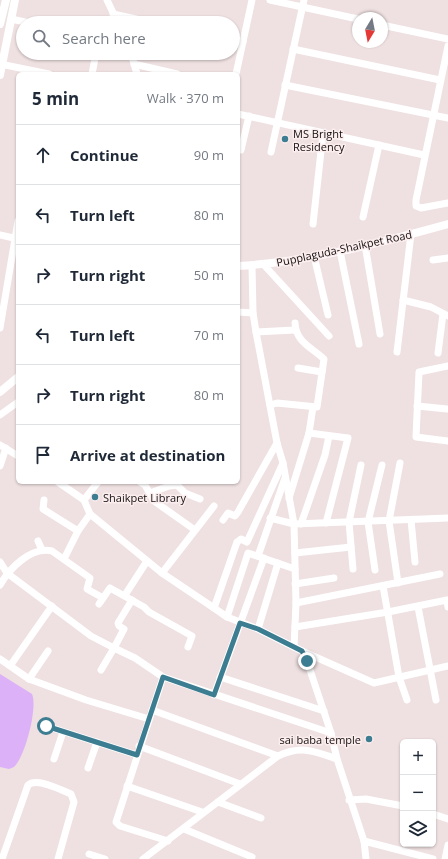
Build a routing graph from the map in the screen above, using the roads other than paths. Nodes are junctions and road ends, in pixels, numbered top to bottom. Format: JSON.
{"nodes":[{"id":1,"x":6,"y":0,"type":"edge"},
{"id":2,"x":15,"y":0,"type":"edge"},
{"id":3,"x":107,"y":0,"type":"edge"},
{"id":4,"x":252,"y":0,"type":"edge"},
{"id":5,"x":270,"y":0,"type":"edge"},
{"id":6,"x":304,"y":4,"type":"edge"},
{"id":7,"x":113,"y":14,"type":"joint"},
{"id":8,"x":122,"y":16,"type":"edge"},
{"id":9,"x":352,"y":17,"type":"edge"},
{"id":10,"x":11,"y":19,"type":"junction"},
{"id":11,"x":16,"y":20,"type":"edge"},
{"id":12,"x":0,"y":24,"type":"edge"},
{"id":13,"x":388,"y":25,"type":"edge"},
{"id":14,"x":448,"y":39,"type":"edge"},
{"id":15,"x":240,"y":41,"type":"edge"},
{"id":16,"x":243,"y":42,"type":"junction"},
{"id":17,"x":448,"y":46,"type":"edge"},
{"id":18,"x":293,"y":49,"type":"junction"},
{"id":19,"x":240,"y":56,"type":"edge"},
{"id":20,"x":95,"y":60,"type":"edge"},
{"id":21,"x":133,"y":60,"type":"edge"},
{"id":22,"x":239,"y":60,"type":"edge"},
{"id":23,"x":1,"y":64,"type":"edge"},
{"id":24,"x":134,"y":64,"type":"junction"},
{"id":25,"x":38,"y":72,"type":"edge"},
{"id":26,"x":92,"y":72,"type":"edge"},
{"id":27,"x":136,"y":72,"type":"edge"},
{"id":28,"x":168,"y":72,"type":"edge"},
{"id":29,"x":236,"y":72,"type":"edge"},
{"id":30,"x":0,"y":75,"type":"edge"},
{"id":31,"x":440,"y":80,"type":"junction"},
{"id":32,"x":285,"y":85,"type":"junction"},
{"id":33,"x":240,"y":114,"type":"edge"},
{"id":34,"x":249,"y":116,"type":"junction"},
{"id":35,"x":432,"y":116,"type":"junction"},
{"id":36,"x":448,"y":118,"type":"edge"},
{"id":37,"x":277,"y":123,"type":"junction"},
{"id":38,"x":323,"y":133,"type":"junction"},
{"id":39,"x":379,"y":145,"type":"junction"},
{"id":40,"x":241,"y":150,"type":"dead end"},
{"id":41,"x":271,"y":152,"type":"dead end"},
{"id":42,"x":424,"y":155,"type":"junction"},
{"id":43,"x":448,"y":203,"type":"edge"},
{"id":44,"x":363,"y":216,"type":"dead end"},
{"id":45,"x":314,"y":224,"type":"dead end"},
{"id":46,"x":448,"y":224,"type":"edge"},
{"id":47,"x":411,"y":234,"type":"junction"},
{"id":48,"x":0,"y":235,"type":"edge"},
{"id":49,"x":16,"y":239,"type":"edge"},
{"id":50,"x":365,"y":245,"type":"junction"},
{"id":51,"x":340,"y":251,"type":"junction"},
{"id":52,"x":314,"y":256,"type":"junction"},
{"id":53,"x":448,"y":258,"type":"edge"},
{"id":54,"x":432,"y":260,"type":"dead end"},
{"id":55,"x":252,"y":265,"type":"junction"},
{"id":56,"x":264,"y":265,"type":"junction"},
{"id":57,"x":240,"y":266,"type":"edge"},
{"id":58,"x":403,"y":300,"type":"junction"},
{"id":59,"x":240,"y":312,"type":"edge"},
{"id":60,"x":253,"y":313,"type":"junction"},
{"id":61,"x":328,"y":315,"type":"dead end"},
{"id":62,"x":445,"y":315,"type":"edge"},
{"id":63,"x":0,"y":328,"type":"edge"},
{"id":64,"x":256,"y":332,"type":"junction"},
{"id":65,"x":380,"y":334,"type":"dead end"},
{"id":66,"x":329,"y":336,"type":"dead end"},
{"id":67,"x":359,"y":344,"type":"dead end"},
{"id":68,"x":397,"y":352,"type":"dead end"},
{"id":69,"x":438,"y":354,"type":"dead end"},
{"id":70,"x":448,"y":366,"type":"edge"},
{"id":71,"x":298,"y":368,"type":"dead end"},
{"id":72,"x":322,"y":372,"type":"junction"},
{"id":73,"x":16,"y":379,"type":"edge"},
{"id":74,"x":0,"y":392,"type":"edge"},
{"id":75,"x":16,"y":404,"type":"edge"},
{"id":76,"x":270,"y":405,"type":"junction"},
{"id":77,"x":417,"y":406,"type":"junction"},
{"id":78,"x":313,"y":407,"type":"junction"},
{"id":79,"x":447,"y":409,"type":"edge"},
{"id":80,"x":0,"y":415,"type":"edge"},
{"id":81,"x":309,"y":433,"type":"junction"},
{"id":82,"x":329,"y":436,"type":"junction"},
{"id":83,"x":448,"y":441,"type":"edge"},
{"id":84,"x":277,"y":443,"type":"junction"},
{"id":85,"x":3,"y":447,"type":"edge"},
{"id":86,"x":16,"y":455,"type":"edge"},
{"id":87,"x":283,"y":463,"type":"junction"},
{"id":88,"x":400,"y":463,"type":"dead end"},
{"id":89,"x":361,"y":465,"type":"dead end"},
{"id":90,"x":382,"y":465,"type":"dead end"},
{"id":91,"x":0,"y":466,"type":"edge"},
{"id":92,"x":285,"y":478,"type":"junction"},
{"id":93,"x":61,"y":484,"type":"edge"},
{"id":94,"x":96,"y":484,"type":"edge"},
{"id":95,"x":145,"y":484,"type":"edge"},
{"id":96,"x":175,"y":484,"type":"edge"},
{"id":97,"x":179,"y":484,"type":"edge"},
{"id":98,"x":150,"y":494,"type":"junction"},
{"id":99,"x":289,"y":498,"type":"junction"},
{"id":100,"x":200,"y":499,"type":"dead end"},
{"id":101,"x":44,"y":500,"type":"dead end"},
{"id":102,"x":84,"y":500,"type":"junction"},
{"id":103,"x":214,"y":506,"type":"dead end"},
{"id":104,"x":90,"y":514,"type":"junction"},
{"id":105,"x":270,"y":518,"type":"junction"},
{"id":106,"x":448,"y":518,"type":"edge"},
{"id":107,"x":223,"y":520,"type":"dead end"},
{"id":108,"x":411,"y":520,"type":"junction"},
{"id":109,"x":390,"y":521,"type":"junction"},
{"id":110,"x":349,"y":522,"type":"junction"},
{"id":111,"x":368,"y":522,"type":"junction"},
{"id":112,"x":326,"y":523,"type":"junction"},
{"id":113,"x":297,"y":524,"type":"junction"},
{"id":114,"x":195,"y":530,"type":"junction"},
{"id":115,"x":78,"y":531,"type":"junction"},
{"id":116,"x":38,"y":541,"type":"dead end"},
{"id":117,"x":351,"y":547,"type":"junction"},
{"id":118,"x":42,"y":550,"type":"junction"},
{"id":119,"x":295,"y":553,"type":"junction"},
{"id":120,"x":261,"y":557,"type":"junction"},
{"id":121,"x":64,"y":559,"type":"junction"},
{"id":122,"x":146,"y":561,"type":"junction"},
{"id":123,"x":0,"y":562,"type":"edge"},
{"id":124,"x":415,"y":562,"type":"dead end"},
{"id":125,"x":278,"y":563,"type":"junction"},
{"id":126,"x":353,"y":568,"type":"dead end"},
{"id":127,"x":295,"y":569,"type":"junction"},
{"id":128,"x":374,"y":570,"type":"dead end"},
{"id":129,"x":7,"y":574,"type":"junction"},
{"id":130,"x":162,"y":574,"type":"junction"},
{"id":131,"x":440,"y":574,"type":"dead end"},
{"id":132,"x":334,"y":578,"type":"dead end"},
{"id":133,"x":398,"y":583,"type":"junction"},
{"id":134,"x":295,"y":584,"type":"junction"},
{"id":135,"x":0,"y":585,"type":"edge"},
{"id":136,"x":384,"y":586,"type":"junction"},
{"id":137,"x":125,"y":595,"type":"junction"},
{"id":138,"x":132,"y":600,"type":"junction"},
{"id":139,"x":296,"y":603,"type":"junction"},
{"id":140,"x":52,"y":606,"type":"junction"},
{"id":141,"x":418,"y":607,"type":"junction"},
{"id":142,"x":448,"y":607,"type":"edge"},
{"id":143,"x":214,"y":608,"type":"junction"},
{"id":144,"x":388,"y":612,"type":"junction"},
{"id":145,"x":227,"y":617,"type":"junction"},
{"id":146,"x":240,"y":623,"type":"junction"},
{"id":147,"x":295,"y":626,"type":"junction"},
{"id":148,"x":258,"y":629,"type":"junction"},
{"id":149,"x":188,"y":647,"type":"dead end"},
{"id":150,"x":294,"y":647,"type":"junction"},
{"id":151,"x":114,"y":648,"type":"junction"},
{"id":152,"x":48,"y":651,"type":"dead end"},
{"id":153,"x":302,"y":651,"type":"junction"},
{"id":154,"x":0,"y":659,"type":"edge"},
{"id":155,"x":10,"y":666,"type":"junction"},
{"id":156,"x":448,"y":666,"type":"edge"},
{"id":157,"x":101,"y":670,"type":"dead end"},
{"id":158,"x":430,"y":670,"type":"junction"},
{"id":159,"x":163,"y":677,"type":"junction"},
{"id":160,"x":220,"y":677,"type":"junction"},
{"id":161,"x":399,"y":677,"type":"junction"},
{"id":162,"x":29,"y":679,"type":"junction"},
{"id":163,"x":214,"y":695,"type":"junction"},
{"id":164,"x":407,"y":700,"type":"dead end"},
{"id":165,"x":436,"y":700,"type":"dead end"},
{"id":166,"x":152,"y":710,"type":"junction"},
{"id":167,"x":324,"y":711,"type":"junction"},
{"id":168,"x":149,"y":719,"type":"junction"},
{"id":169,"x":46,"y":726,"type":"dead end"},
{"id":170,"x":63,"y":732,"type":"junction"},
{"id":171,"x":331,"y":733,"type":"junction"},
{"id":172,"x":97,"y":742,"type":"junction"},
{"id":173,"x":139,"y":746,"type":"junction"},
{"id":174,"x":137,"y":755,"type":"junction"},
{"id":175,"x":278,"y":756,"type":"junction"},
{"id":176,"x":54,"y":759,"type":"dead end"},
{"id":177,"x":337,"y":759,"type":"junction"},
{"id":178,"x":88,"y":768,"type":"dead end"},
{"id":179,"x":240,"y":784,"type":"junction"},
{"id":180,"x":127,"y":786,"type":"junction"},
{"id":181,"x":349,"y":800,"type":"junction"},
{"id":182,"x":218,"y":802,"type":"junction"},
{"id":183,"x":400,"y":805,"type":"edge"},
{"id":184,"x":202,"y":812,"type":"junction"},
{"id":185,"x":436,"y":815,"type":"edge"},
{"id":186,"x":261,"y":818,"type":"dead end"},
{"id":187,"x":448,"y":819,"type":"edge"},
{"id":188,"x":184,"y":829,"type":"junction"},
{"id":189,"x":168,"y":840,"type":"junction"},
{"id":190,"x":364,"y":841,"type":"junction"},
{"id":191,"x":448,"y":845,"type":"edge"},
{"id":192,"x":89,"y":854,"type":"dead end"},
{"id":193,"x":252,"y":857,"type":"dead end"},
{"id":194,"x":2,"y":859,"type":"edge"},
{"id":195,"x":58,"y":859,"type":"edge"},
{"id":196,"x":105,"y":859,"type":"edge"},
{"id":197,"x":143,"y":859,"type":"edge"},
{"id":198,"x":366,"y":859,"type":"edge"},
{"id":199,"x":433,"y":859,"type":"edge"},
{"id":200,"x":445,"y":859,"type":"edge"}],
"edges":[{"from":1,"to":12,"type":"street"},
{"from":2,"to":10,"type":"street"},
{"from":3,"to":7,"type":"street"},
{"from":4,"to":16,"type":"street"},
{"from":5,"to":6,"type":"street"},
{"from":6,"to":9,"type":"street"},
{"from":6,"to":18,"type":"street"},
{"from":7,"to":8,"type":"street"},
{"from":10,"to":11,"type":"street"},
{"from":10,"to":23,"type":"street"},
{"from":13,"to":14,"type":"street"},
{"from":15,"to":16,"type":"street"},
{"from":16,"to":19,"type":"street"},
{"from":17,"to":31,"type":"street"},
{"from":18,"to":31,"type":"street"},
{"from":18,"to":32,"type":"street"},
{"from":20,"to":26,"type":"street"},
{"from":21,"to":24,"type":"street"},
{"from":22,"to":29,"type":"street"},
{"from":23,"to":25,"type":"street"},
{"from":23,"to":30,"type":"street"},
{"from":24,"to":27,"type":"street"},
{"from":24,"to":28,"type":"street"},
{"from":31,"to":35,"type":"street"},
{"from":32,"to":35,"type":"street"},
{"from":32,"to":37,"type":"street"},
{"from":33,"to":34,"type":"street"},
{"from":34,"to":37,"type":"street"},
{"from":34,"to":40,"type":"street"},
{"from":35,"to":36,"type":"street"},
{"from":35,"to":42,"type":"street"},
{"from":37,"to":38,"type":"street"},
{"from":37,"to":41,"type":"street"},
{"from":38,"to":39,"type":"street"},
{"from":38,"to":45,"type":"street"},
{"from":39,"to":42,"type":"street"},
{"from":39,"to":44,"type":"street"},
{"from":42,"to":43,"type":"street"},
{"from":46,"to":47,"type":"street","name":"Pupplaguda-Shaikpet Road"},
{"from":47,"to":50,"type":"street","name":"Pupplaguda-Shaikpet Road"},
{"from":47,"to":58,"type":"street"},
{"from":48,"to":49,"type":"street"},
{"from":49,"to":63,"type":"street"},
{"from":50,"to":51,"type":"street","name":"Pupplaguda-Shaikpet Road"},
{"from":50,"to":65,"type":"street"},
{"from":51,"to":52,"type":"street","name":"Pupplaguda-Shaikpet Road"},
{"from":51,"to":67,"type":"street"},
{"from":52,"to":56,"type":"street","name":"Pupplaguda-Shaikpet Road"},
{"from":52,"to":61,"type":"street"},
{"from":53,"to":54,"type":"street"},
{"from":55,"to":56,"type":"street","name":"Pupplaguda-Shaikpet Road"},
{"from":55,"to":57,"type":"street","name":"Pupplaguda-Shaikpet Road"},
{"from":55,"to":60,"type":"street"},
{"from":56,"to":66,"type":"street"},
{"from":58,"to":62,"type":"street"},
{"from":58,"to":68,"type":"street"},
{"from":59,"to":60,"type":"street"},
{"from":60,"to":64,"type":"street"},
{"from":62,"to":69,"type":"street"},
{"from":64,"to":72,"type":"street"},
{"from":64,"to":76,"type":"street"},
{"from":70,"to":77,"type":"street"},
{"from":71,"to":72,"type":"street"},
{"from":72,"to":78,"type":"street"},
{"from":73,"to":74,"type":"street"},
{"from":75,"to":80,"type":"street"},
{"from":76,"to":78,"type":"street"},
{"from":76,"to":84,"type":"street"},
{"from":77,"to":79,"type":"street"},
{"from":77,"to":83,"type":"street"},
{"from":78,"to":81,"type":"street"},
{"from":81,"to":82,"type":"street"},
{"from":81,"to":99,"type":"street"},
{"from":82,"to":112,"type":"street"},
{"from":82,"to":113,"type":"street"},
{"from":84,"to":87,"type":"street"},
{"from":84,"to":107,"type":"street"},
{"from":85,"to":86,"type":"street"},
{"from":85,"to":91,"type":"street"},
{"from":87,"to":92,"type":"street"},
{"from":87,"to":143,"type":"street"},
{"from":88,"to":109,"type":"street"},
{"from":89,"to":110,"type":"street"},
{"from":90,"to":111,"type":"street"},
{"from":92,"to":99,"type":"street"},
{"from":92,"to":105,"type":"street"},
{"from":93,"to":102,"type":"street"},
{"from":94,"to":102,"type":"street"},
{"from":95,"to":98,"type":"street"},
{"from":96,"to":98,"type":"street"},
{"from":97,"to":100,"type":"street"},
{"from":98,"to":114,"type":"street"},
{"from":99,"to":113,"type":"street"},
{"from":101,"to":115,"type":"street"},
{"from":102,"to":104,"type":"street"},
{"from":103,"to":114,"type":"street"},
{"from":104,"to":115,"type":"street"},
{"from":104,"to":122,"type":"street"},
{"from":105,"to":113,"type":"street"},
{"from":105,"to":120,"type":"street"},
{"from":106,"to":108,"type":"street"},
{"from":108,"to":109,"type":"street"},
{"from":108,"to":124,"type":"street"},
{"from":109,"to":111,"type":"street"},
{"from":109,"to":133,"type":"street"},
{"from":110,"to":111,"type":"street"},
{"from":110,"to":112,"type":"street"},
{"from":110,"to":117,"type":"street"},
{"from":111,"to":128,"type":"street"},
{"from":112,"to":113,"type":"street"},
{"from":113,"to":119,"type":"street"},
{"from":114,"to":130,"type":"street"},
{"from":115,"to":121,"type":"street"},
{"from":116,"to":118,"type":"street"},
{"from":117,"to":119,"type":"street"},
{"from":117,"to":126,"type":"street"},
{"from":118,"to":121,"type":"street"},
{"from":118,"to":129,"type":"street"},
{"from":119,"to":127,"type":"street"},
{"from":120,"to":125,"type":"street"},
{"from":120,"to":145,"type":"street"},
{"from":120,"to":146,"type":"street"},
{"from":121,"to":137,"type":"street"},
{"from":122,"to":130,"type":"street"},
{"from":122,"to":137,"type":"street"},
{"from":123,"to":129,"type":"street"},
{"from":125,"to":127,"type":"street"},
{"from":125,"to":148,"type":"street"},
{"from":127,"to":134,"type":"street"},
{"from":129,"to":135,"type":"street"},
{"from":129,"to":140,"type":"street"},
{"from":130,"to":143,"type":"street"},
{"from":131,"to":133,"type":"street"},
{"from":132,"to":134,"type":"street"},
{"from":133,"to":136,"type":"street"},
{"from":134,"to":139,"type":"street"},
{"from":136,"to":139,"type":"street"},
{"from":136,"to":144,"type":"street"},
{"from":137,"to":138,"type":"street"},
{"from":138,"to":149,"type":"street"},
{"from":138,"to":151,"type":"street"},
{"from":139,"to":147,"type":"street"},
{"from":140,"to":151,"type":"street"},
{"from":140,"to":155,"type":"street"},
{"from":141,"to":142,"type":"street"},
{"from":141,"to":144,"type":"street"},
{"from":141,"to":158,"type":"street"},
{"from":143,"to":145,"type":"street"},
{"from":144,"to":147,"type":"street"},
{"from":144,"to":161,"type":"street"},
{"from":145,"to":146,"type":"street"},
{"from":146,"to":148,"type":"street"},
{"from":146,"to":160,"type":"street"},
{"from":147,"to":150,"type":"street"},
{"from":148,"to":150,"type":"street"},
{"from":150,"to":153,"type":"street"},
{"from":151,"to":157,"type":"street"},
{"from":151,"to":159,"type":"street"},
{"from":152,"to":162,"type":"street"},
{"from":153,"to":161,"type":"street"},
{"from":153,"to":167,"type":"street"},
{"from":154,"to":155,"type":"street"},
{"from":155,"to":162,"type":"street"},
{"from":156,"to":158,"type":"street"},
{"from":158,"to":161,"type":"street"},
{"from":158,"to":165,"type":"street"},
{"from":159,"to":163,"type":"street"},
{"from":159,"to":166,"type":"street"},
{"from":160,"to":163,"type":"street"},
{"from":160,"to":167,"type":"street"},
{"from":161,"to":164,"type":"street"},
{"from":162,"to":168,"type":"street"},
{"from":163,"to":171,"type":"street"},
{"from":166,"to":168,"type":"street"},
{"from":166,"to":175,"type":"street"},
{"from":167,"to":171,"type":"street"},
{"from":168,"to":173,"type":"street"},
{"from":169,"to":170,"type":"street"},
{"from":170,"to":172,"type":"street"},
{"from":170,"to":176,"type":"street"},
{"from":171,"to":177,"type":"street"},
{"from":172,"to":174,"type":"street"},
{"from":172,"to":178,"type":"street"},
{"from":173,"to":174,"type":"street"},
{"from":173,"to":179,"type":"street"},
{"from":174,"to":180,"type":"street"},
{"from":175,"to":177,"type":"street"},
{"from":175,"to":179,"type":"street"},
{"from":177,"to":181,"type":"street"},
{"from":179,"to":182,"type":"street"},
{"from":180,"to":184,"type":"street"},
{"from":180,"to":189,"type":"street"},
{"from":181,"to":183,"type":"street"},
{"from":181,"to":190,"type":"street"},
{"from":182,"to":184,"type":"street"},
{"from":182,"to":186,"type":"street"},
{"from":184,"to":188,"type":"street"},
{"from":185,"to":187,"type":"street"},
{"from":188,"to":189,"type":"street"},
{"from":188,"to":193,"type":"street"},
{"from":189,"to":197,"type":"street"},
{"from":190,"to":198,"type":"street"},
{"from":190,"to":199,"type":"street"},
{"from":191,"to":200,"type":"street"},
{"from":192,"to":196,"type":"street"},
{"from":194,"to":195,"type":"street"}]}
